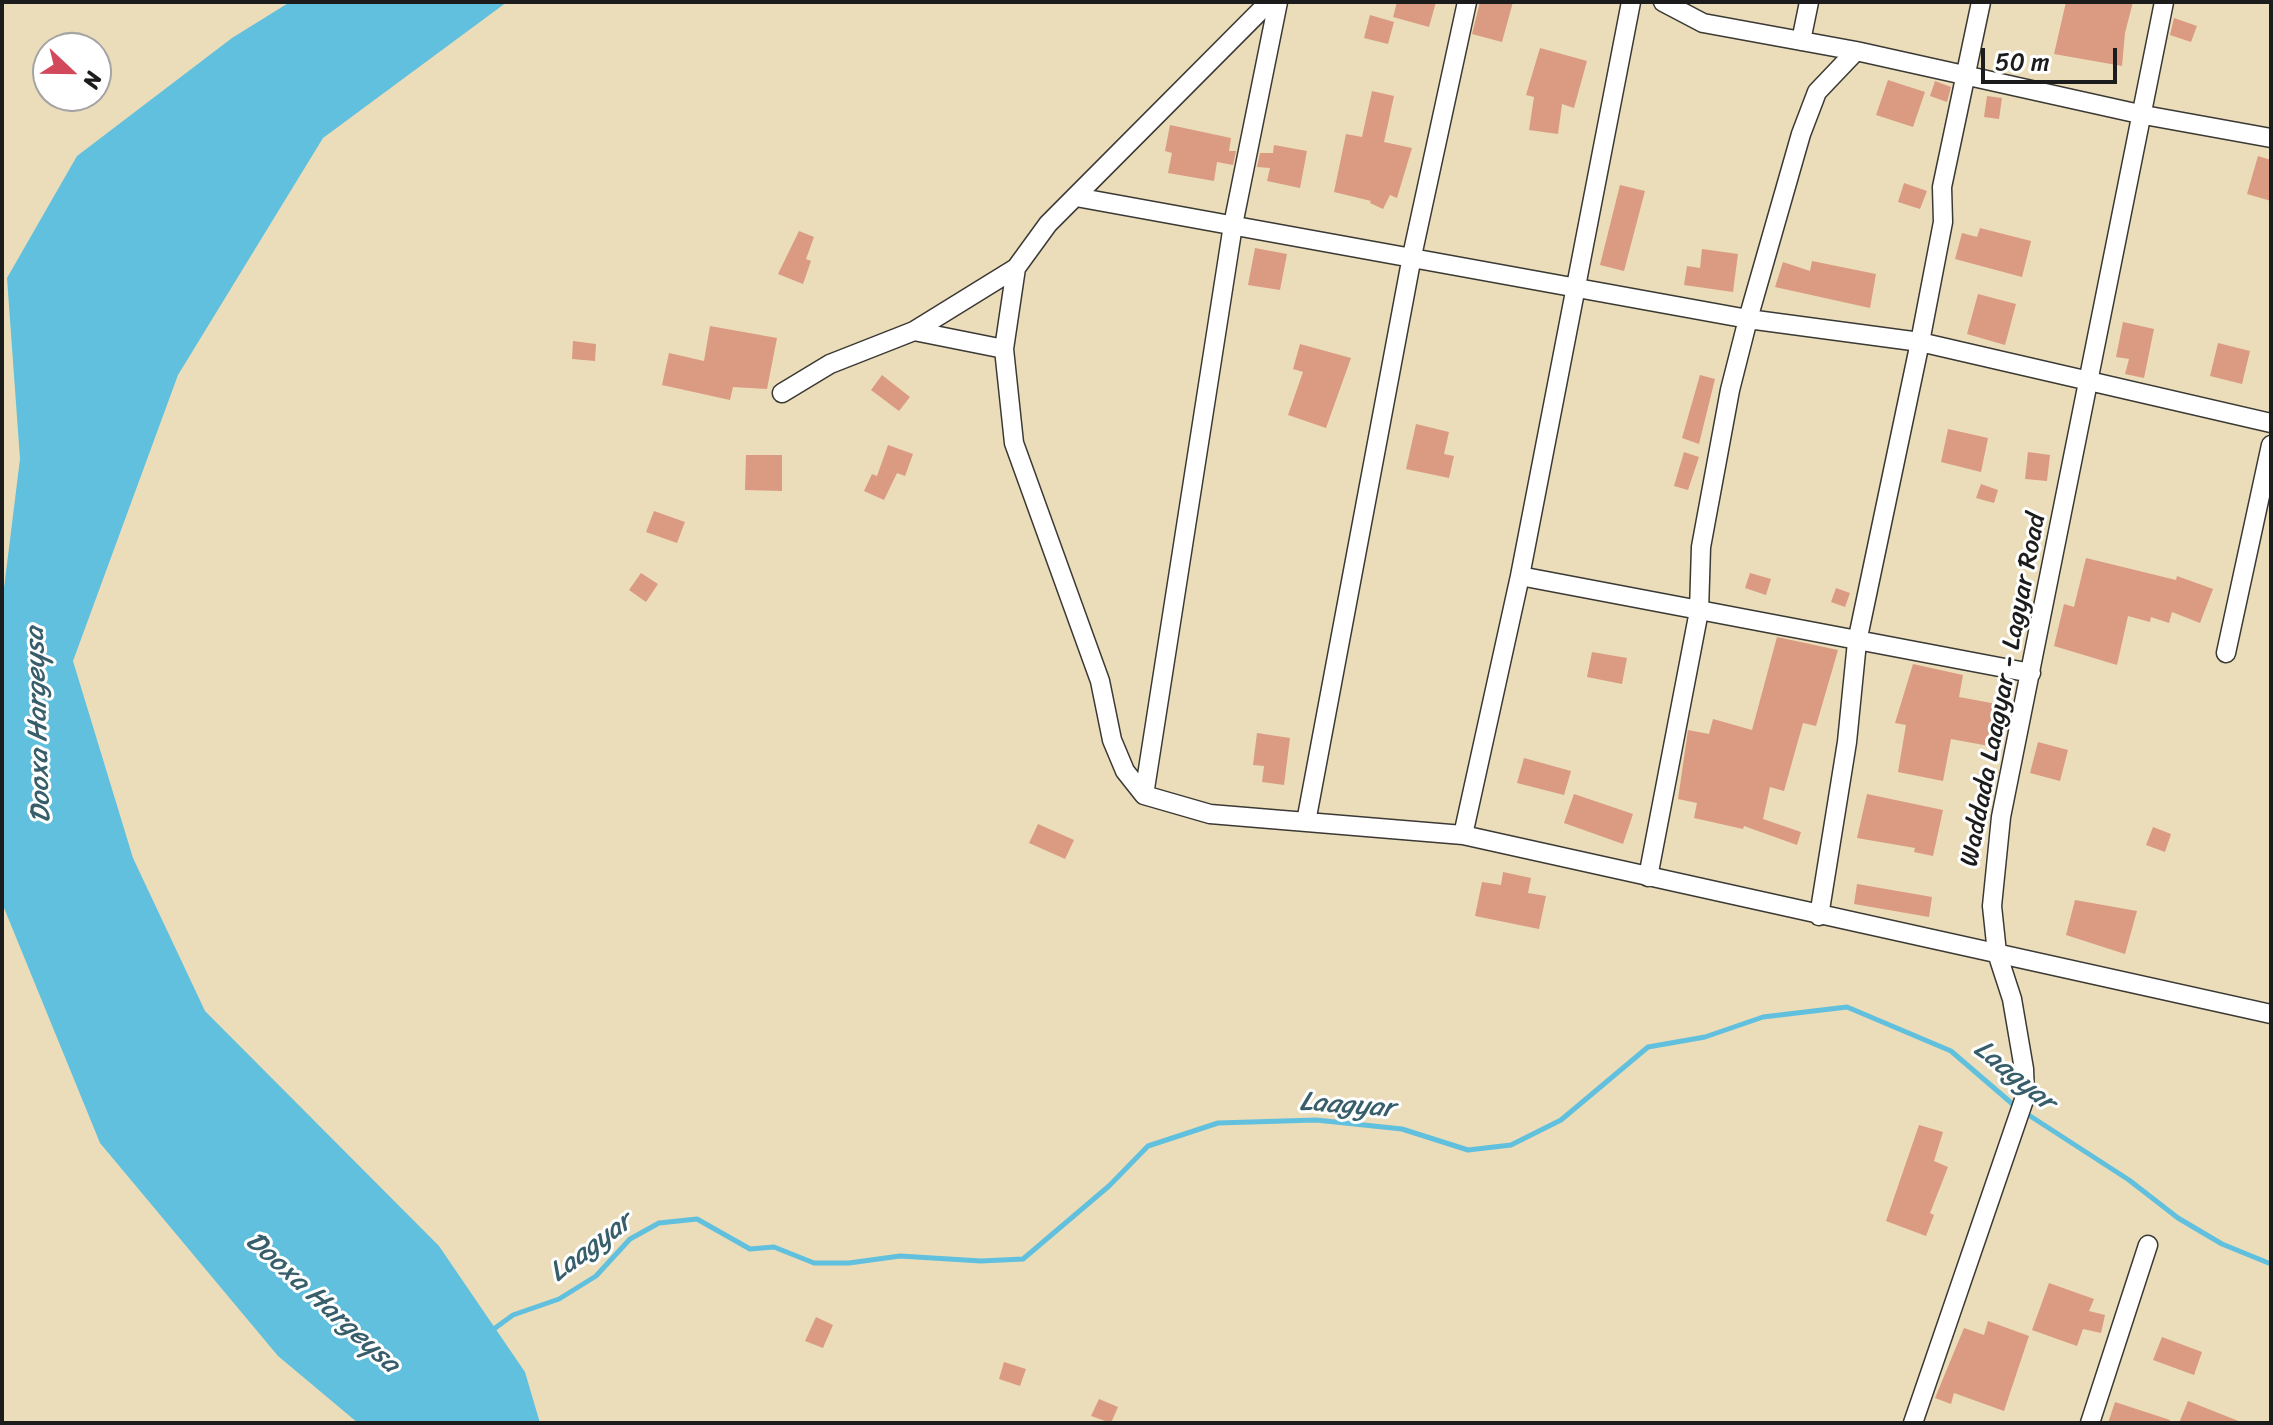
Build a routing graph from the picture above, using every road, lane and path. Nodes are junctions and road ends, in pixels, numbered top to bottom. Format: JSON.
{"nodes":[{"id":1,"x":1269,"y":2,"type":"edge"},
{"id":2,"x":1278,"y":2,"type":"edge"},
{"id":3,"x":1467,"y":2,"type":"edge"},
{"id":4,"x":1631,"y":2,"type":"edge"},
{"id":5,"x":1663,"y":2,"type":"edge"},
{"id":6,"x":1809,"y":2,"type":"edge"},
{"id":7,"x":1981,"y":2,"type":"edge"},
{"id":8,"x":2164,"y":2,"type":"edge"},
{"id":9,"x":1801,"y":41,"type":"junction"},
{"id":10,"x":1856,"y":51,"type":"junction"},
{"id":11,"x":1964,"y":74,"type":"junction"},
{"id":12,"x":2144,"y":115,"type":"junction"},
{"id":13,"x":2271,"y":138,"type":"edge"},
{"id":14,"x":1076,"y":197,"type":"junction"},
{"id":15,"x":1233,"y":225,"type":"junction"},
{"id":16,"x":1412,"y":256,"type":"junction"},
{"id":17,"x":1016,"y":268,"type":"junction"},
{"id":18,"x":1576,"y":286,"type":"junction"},
{"id":19,"x":1748,"y":319,"type":"junction"},
{"id":20,"x":914,"y":331,"type":"junction"},
{"id":21,"x":1920,"y":342,"type":"junction"},
{"id":22,"x":1004,"y":349,"type":"junction"},
{"id":23,"x":2090,"y":383,"type":"junction"},
{"id":24,"x":782,"y":393,"type":"dead end"},
{"id":25,"x":2271,"y":423,"type":"edge"},
{"id":26,"x":2271,"y":445,"type":"edge"},
{"id":27,"x":1520,"y":576,"type":"junction"},
{"id":28,"x":1699,"y":611,"type":"junction"},
{"id":29,"x":1857,"y":642,"type":"junction"},
{"id":30,"x":2226,"y":653,"type":"dead end"},
{"id":31,"x":2031,"y":673,"type":"junction"},
{"id":32,"x":1144,"y":795,"type":"junction"},
{"id":33,"x":1306,"y":822,"type":"junction"},
{"id":34,"x":1463,"y":835,"type":"junction"},
{"id":35,"x":1648,"y":877,"type":"junction"},
{"id":36,"x":1819,"y":916,"type":"junction"},
{"id":37,"x":1997,"y":953,"type":"junction"},
{"id":38,"x":2271,"y":1014,"type":"edge"},
{"id":39,"x":2148,"y":1245,"type":"dead end"},
{"id":40,"x":1913,"y":1423,"type":"edge"},
{"id":41,"x":2090,"y":1423,"type":"edge"}],
"edges":[{"from":1,"to":14,"type":"street"},
{"from":2,"to":15,"type":"street"},
{"from":3,"to":16,"type":"street"},
{"from":4,"to":18,"type":"street"},
{"from":5,"to":9,"type":"street"},
{"from":6,"to":9,"type":"street"},
{"from":7,"to":11,"type":"street"},
{"from":8,"to":12,"type":"street","name":"Waddada Laagyar - Lagyar Road"},
{"from":9,"to":10,"type":"street"},
{"from":10,"to":11,"type":"street"},
{"from":10,"to":19,"type":"street"},
{"from":11,"to":12,"type":"street"},
{"from":11,"to":21,"type":"street"},
{"from":12,"to":13,"type":"street"},
{"from":12,"to":23,"type":"street","name":"Waddada Laagyar - Lagyar Road"},
{"from":14,"to":15,"type":"street"},
{"from":14,"to":17,"type":"street"},
{"from":15,"to":16,"type":"street"},
{"from":15,"to":32,"type":"street"},
{"from":16,"to":18,"type":"street"},
{"from":16,"to":33,"type":"street"},
{"from":17,"to":20,"type":"street"},
{"from":17,"to":22,"type":"street"},
{"from":18,"to":19,"type":"street"},
{"from":18,"to":27,"type":"street"},
{"from":19,"to":21,"type":"street"},
{"from":19,"to":28,"type":"street"},
{"from":20,"to":22,"type":"street"},
{"from":20,"to":24,"type":"street"},
{"from":21,"to":23,"type":"street"},
{"from":21,"to":29,"type":"street"},
{"from":22,"to":32,"type":"street"},
{"from":23,"to":25,"type":"street"},
{"from":23,"to":31,"type":"street","name":"Waddada Laagyar - Lagyar Road"},
{"from":26,"to":30,"type":"street"},
{"from":27,"to":28,"type":"street"},
{"from":27,"to":34,"type":"street"},
{"from":28,"to":29,"type":"street"},
{"from":28,"to":35,"type":"street"},
{"from":29,"to":31,"type":"street"},
{"from":29,"to":36,"type":"street"},
{"from":31,"to":37,"type":"street","name":"Waddada Laagyar - Lagyar Road"},
{"from":32,"to":33,"type":"street"},
{"from":33,"to":34,"type":"street"},
{"from":34,"to":35,"type":"street"},
{"from":35,"to":36,"type":"street"},
{"from":36,"to":37,"type":"street"},
{"from":37,"to":38,"type":"street"},
{"from":37,"to":40,"type":"street","name":"Waddada Laagyar - Lagyar Road"},
{"from":39,"to":41,"type":"street"}]}
